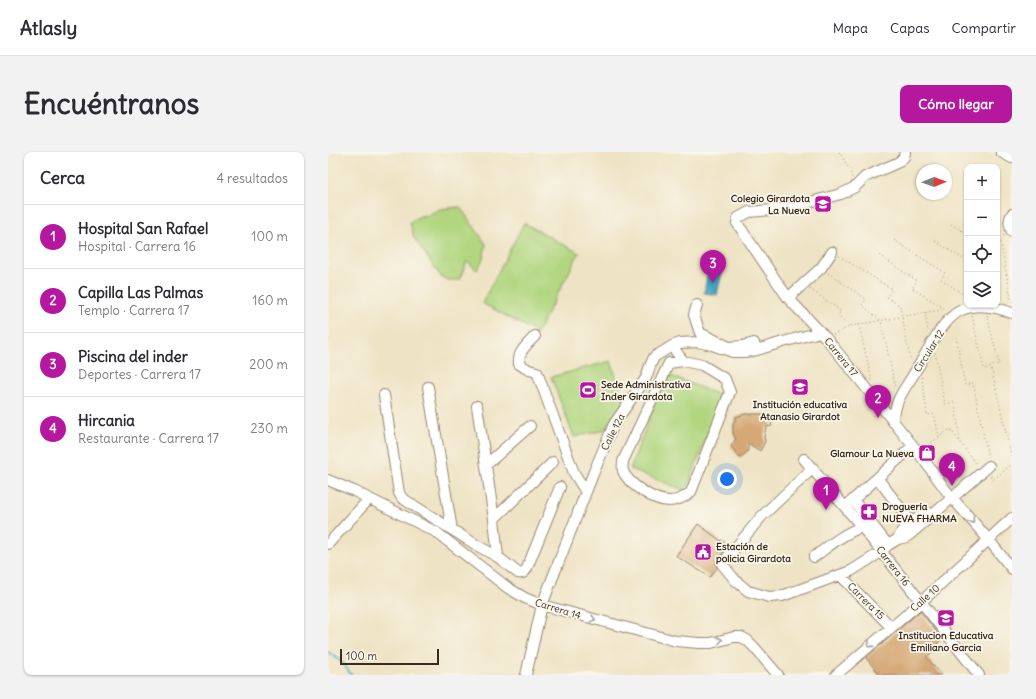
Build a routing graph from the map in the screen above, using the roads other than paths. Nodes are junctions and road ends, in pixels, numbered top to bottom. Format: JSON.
{"nodes":[{"id":1,"x":905,"y":152,"type":"edge"},
{"id":2,"x":1001,"y":152,"type":"edge"},
{"id":3,"x":1012,"y":158,"type":"edge"},
{"id":4,"x":1012,"y":214,"type":"edge"},
{"id":5,"x":1008,"y":233,"type":"edge"},
{"id":6,"x":832,"y":252,"type":"road end"},
{"id":7,"x":788,"y":298,"type":"junction"},
{"id":8,"x":697,"y":305,"type":"dead end"},
{"id":9,"x":1012,"y":313,"type":"edge"},
{"id":10,"x":823,"y":335,"type":"junction"},
{"id":11,"x":535,"y":336,"type":"dead end"},
{"id":12,"x":755,"y":344,"type":"junction"},
{"id":13,"x":672,"y":346,"type":"junction"},
{"id":14,"x":683,"y":361,"type":"junction"},
{"id":15,"x":428,"y":386,"type":"dead end"},
{"id":16,"x":384,"y":395,"type":"dead end"},
{"id":17,"x":477,"y":406,"type":"dead end"},
{"id":18,"x":893,"y":422,"type":"junction"},
{"id":19,"x":530,"y":426,"type":"dead end"},
{"id":20,"x":916,"y":449,"type":"junction"},
{"id":21,"x":804,"y":459,"type":"dead end"},
{"id":22,"x":553,"y":462,"type":"dead end"},
{"id":23,"x":486,"y":465,"type":"junction"},
{"id":24,"x":813,"y":468,"type":"junction"},
{"id":25,"x":986,"y":468,"type":"road end"},
{"id":26,"x":878,"y":479,"type":"junction"},
{"id":27,"x":328,"y":480,"type":"edge"},
{"id":28,"x":560,"y":487,"type":"dead end"},
{"id":29,"x":586,"y":492,"type":"junction"},
{"id":30,"x":950,"y":496,"type":"junction"},
{"id":31,"x":369,"y":499,"type":"junction"},
{"id":32,"x":853,"y":500,"type":"junction"},
{"id":33,"x":845,"y":507,"type":"junction"},
{"id":34,"x":1012,"y":518,"type":"edge"},
{"id":35,"x":494,"y":519,"type":"junction"},
{"id":36,"x":912,"y":523,"type":"junction"},
{"id":37,"x":862,"y":527,"type":"junction"},
{"id":38,"x":452,"y":530,"type":"junction"},
{"id":39,"x":898,"y":539,"type":"junction"},
{"id":40,"x":988,"y":539,"type":"junction"},
{"id":41,"x":328,"y":544,"type":"edge"},
{"id":42,"x":885,"y":548,"type":"junction"},
{"id":43,"x":489,"y":551,"type":"junction"},
{"id":44,"x":814,"y":557,"type":"dead end"},
{"id":45,"x":501,"y":558,"type":"junction"},
{"id":46,"x":478,"y":565,"type":"junction"},
{"id":47,"x":1012,"y":569,"type":"edge"},
{"id":48,"x":492,"y":575,"type":"junction"},
{"id":49,"x":841,"y":576,"type":"junction"},
{"id":50,"x":921,"y":602,"type":"junction"},
{"id":51,"x":542,"y":605,"type":"junction"},
{"id":52,"x":891,"y":627,"type":"junction"},
{"id":53,"x":976,"y":674,"type":"edge"},
{"id":54,"x":526,"y":675,"type":"edge"},
{"id":55,"x":778,"y":675,"type":"edge"},
{"id":56,"x":836,"y":675,"type":"edge"}],
"edges":[{"from":1,"to":7,"type":"street","name":"Carrera 17"},
{"from":2,"to":3,"type":"street"},
{"from":4,"to":5,"type":"street"},
{"from":6,"to":7,"type":"street"},
{"from":7,"to":10,"type":"street","name":"Carrera 17"},
{"from":8,"to":12,"type":"street"},
{"from":9,"to":18,"type":"street","name":"Circular 12"},
{"from":10,"to":12,"type":"street","name":"Calle 12a"},
{"from":10,"to":18,"type":"street","name":"Carrera 17"},
{"from":11,"to":29,"type":"street"},
{"from":12,"to":13,"type":"street","name":"Calle 12a"},
{"from":13,"to":14,"type":"street"},
{"from":13,"to":29,"type":"street","name":"Calle 12a"},
{"from":14,"to":14,"type":"street"},
{"from":15,"to":38,"type":"street"},
{"from":16,"to":38,"type":"street"},
{"from":17,"to":23,"type":"street"},
{"from":18,"to":20,"type":"street","name":"Carrera 17"},
{"from":19,"to":23,"type":"street"},
{"from":20,"to":26,"type":"street"},
{"from":20,"to":30,"type":"street","name":"Carrera 17"},
{"from":21,"to":24,"type":"street","name":"Carrera 16"},
{"from":22,"to":35,"type":"street"},
{"from":23,"to":35,"type":"street"},
{"from":24,"to":33,"type":"street","name":"Carrera 16"},
{"from":24,"to":49,"type":"street"},
{"from":25,"to":30,"type":"street"},
{"from":26,"to":32,"type":"street"},
{"from":26,"to":36,"type":"street"},
{"from":27,"to":31,"type":"street","name":"Carrera 14"},
{"from":28,"to":45,"type":"street"},
{"from":29,"to":51,"type":"street","name":"Calle 12a"},
{"from":30,"to":36,"type":"street"},
{"from":30,"to":39,"type":"street"},
{"from":30,"to":40,"type":"street","name":"Carrera 17","one_way":true},
{"from":31,"to":41,"type":"street"},
{"from":31,"to":46,"type":"street","name":"Carrera 14"},
{"from":32,"to":33,"type":"street"},
{"from":32,"to":42,"type":"street"},
{"from":33,"to":37,"type":"street","name":"Carrera 16"},
{"from":34,"to":40,"type":"street","name":"Calle 10"},
{"from":35,"to":45,"type":"street"},
{"from":36,"to":39,"type":"street"},
{"from":37,"to":42,"type":"street","name":"Carrera 16"},
{"from":37,"to":44,"type":"street"},
{"from":38,"to":43,"type":"street"},
{"from":39,"to":42,"type":"street"},
{"from":40,"to":47,"type":"street","name":"Carrera 17"},
{"from":40,"to":50,"type":"street","name":"Calle 10"},
{"from":42,"to":49,"type":"street"},
{"from":42,"to":50,"type":"street","name":"Carrera 16"},
{"from":43,"to":45,"type":"street"},
{"from":43,"to":46,"type":"street"},
{"from":45,"to":48,"type":"street"},
{"from":46,"to":48,"type":"street","name":"Carrera 14"},
{"from":48,"to":51,"type":"street","name":"Carrera 14"},
{"from":49,"to":52,"type":"street","name":"Carrera 15"},
{"from":50,"to":52,"type":"street","name":"Calle 10"},
{"from":50,"to":53,"type":"street","name":"Carrera 16"},
{"from":51,"to":54,"type":"street","name":"Calle 12a"},
{"from":51,"to":55,"type":"street","name":"Carrera 14","one_way":true},
{"from":52,"to":56,"type":"street","name":"Calle 10","one_way":true}]}
